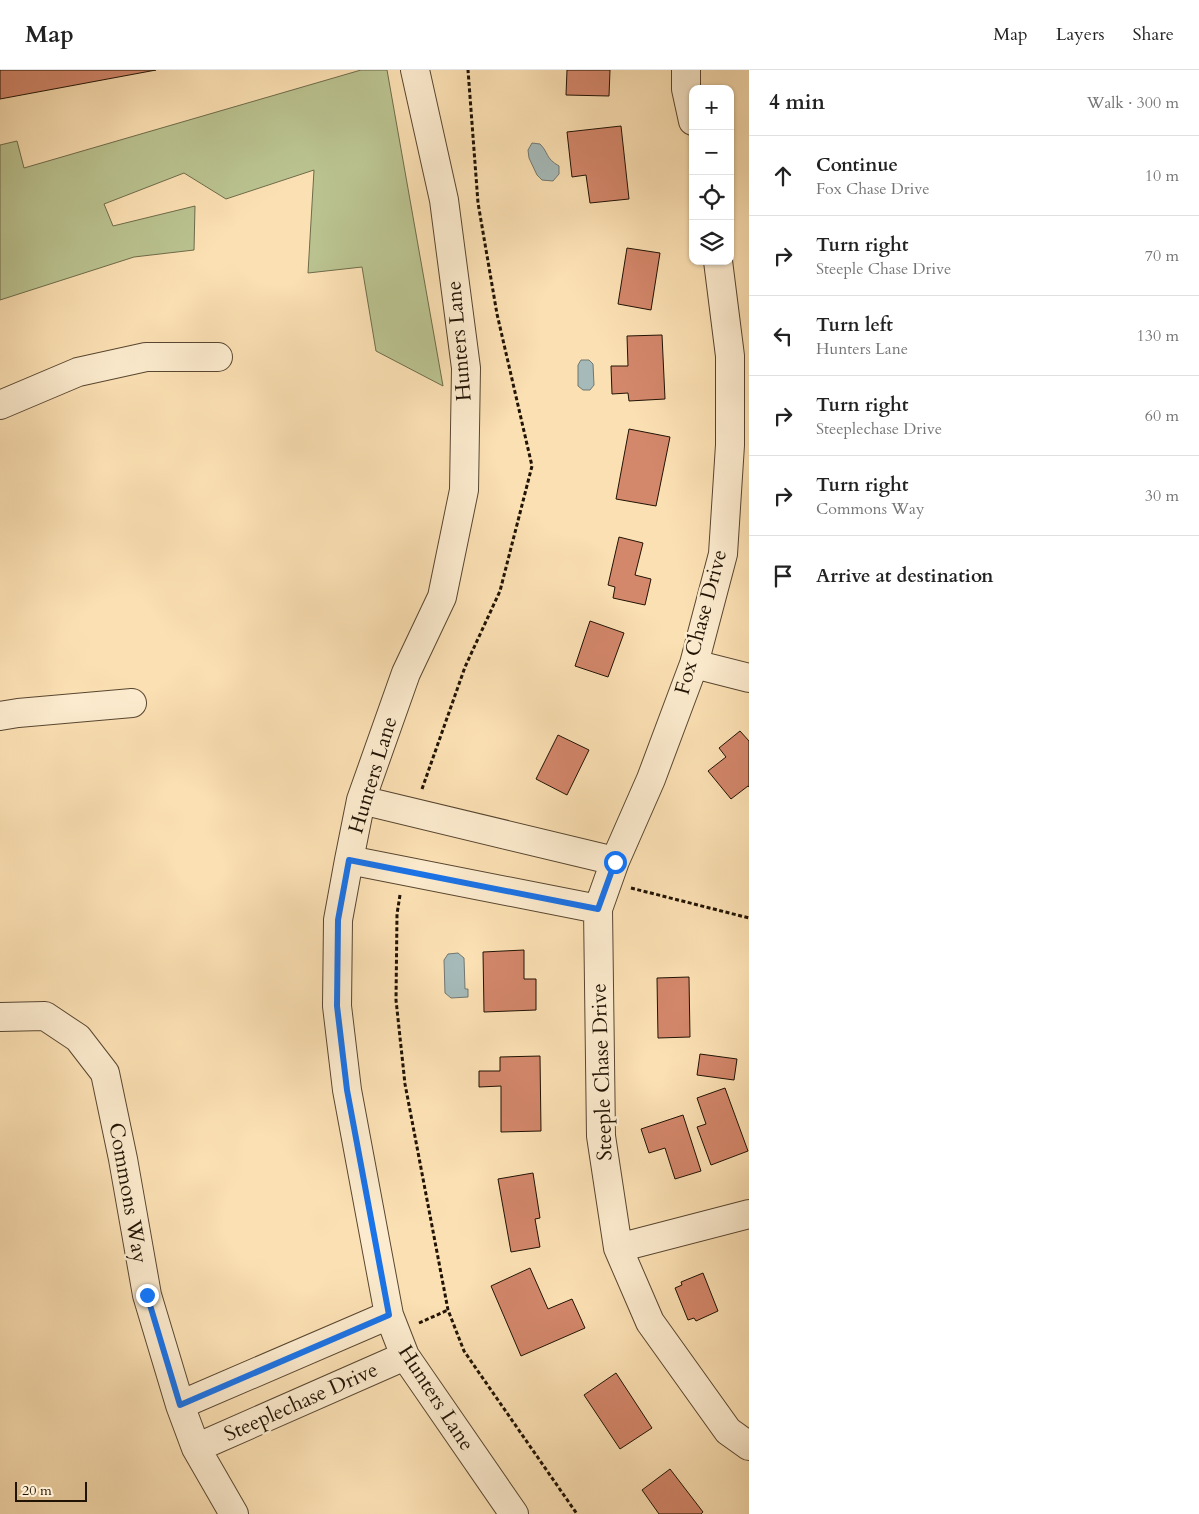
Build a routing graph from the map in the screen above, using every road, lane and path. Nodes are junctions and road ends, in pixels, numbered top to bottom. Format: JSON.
{"nodes":[{"id":1,"x":415,"y":70,"type":"edge"},
{"id":2,"x":686,"y":70,"type":"edge"},
{"id":3,"x":689,"y":103,"type":"edge"},
{"id":4,"x":719,"y":265,"type":"edge"},
{"id":5,"x":218,"y":357,"type":"dead end"},
{"id":6,"x":0,"y":405,"type":"edge"},
{"id":7,"x":694,"y":664,"type":"junction"},
{"id":8,"x":749,"y":678,"type":"edge"},
{"id":9,"x":132,"y":703,"type":"dead end"},
{"id":10,"x":0,"y":716,"type":"edge"},
{"id":11,"x":361,"y":800,"type":"junction"},
{"id":12,"x":349,"y":860,"type":"junction"},
{"id":13,"x":611,"y":872,"type":"junction"},
{"id":14,"x":598,"y":909,"type":"junction"},
{"id":15,"x":749,"y":918,"type":"edge"},
{"id":16,"x":0,"y":1017,"type":"edge"},
{"id":17,"x":749,"y":1214,"type":"edge"},
{"id":18,"x":618,"y":1248,"type":"junction"},
{"id":19,"x":448,"y":1310,"type":"dead end"},
{"id":20,"x":397,"y":1335,"type":"junction"},
{"id":21,"x":180,"y":1405,"type":"junction"},
{"id":22,"x":749,"y":1446,"type":"edge"},
{"id":23,"x":196,"y":1448,"type":"junction"},
{"id":24,"x":234,"y":1514,"type":"edge"},
{"id":25,"x":514,"y":1514,"type":"edge"}],
"edges":[{"from":1,"to":11,"type":"street","name":"Hunters Lane"},
{"from":2,"to":3,"type":"street"},
{"from":4,"to":7,"type":"street","name":"Fox Chase Drive"},
{"from":5,"to":6,"type":"street"},
{"from":7,"to":8,"type":"street"},
{"from":7,"to":13,"type":"street","name":"Fox Chase Drive"},
{"from":9,"to":10,"type":"street"},
{"from":11,"to":12,"type":"street","name":"Hunters Lane"},
{"from":11,"to":13,"type":"street"},
{"from":12,"to":14,"type":"street"},
{"from":12,"to":20,"type":"street","name":"Hunters Lane"},
{"from":13,"to":14,"type":"street","name":"Fox Chase Drive"},
{"from":13,"to":15,"type":"path"},
{"from":14,"to":18,"type":"street","name":"Steeple Chase Drive"},
{"from":16,"to":21,"type":"street","name":"Commons Way"},
{"from":17,"to":18,"type":"street"},
{"from":18,"to":22,"type":"street","name":"Steeple Chase Drive"},
{"from":19,"to":20,"type":"path"},
{"from":20,"to":21,"type":"street","name":"Steeplechase Drive"},
{"from":20,"to":23,"type":"street","name":"Steeplechase Drive"},
{"from":20,"to":25,"type":"street","name":"Hunters Lane"},
{"from":21,"to":23,"type":"street","name":"Commons Way"},
{"from":23,"to":24,"type":"street","name":"Commons Way"}]}
